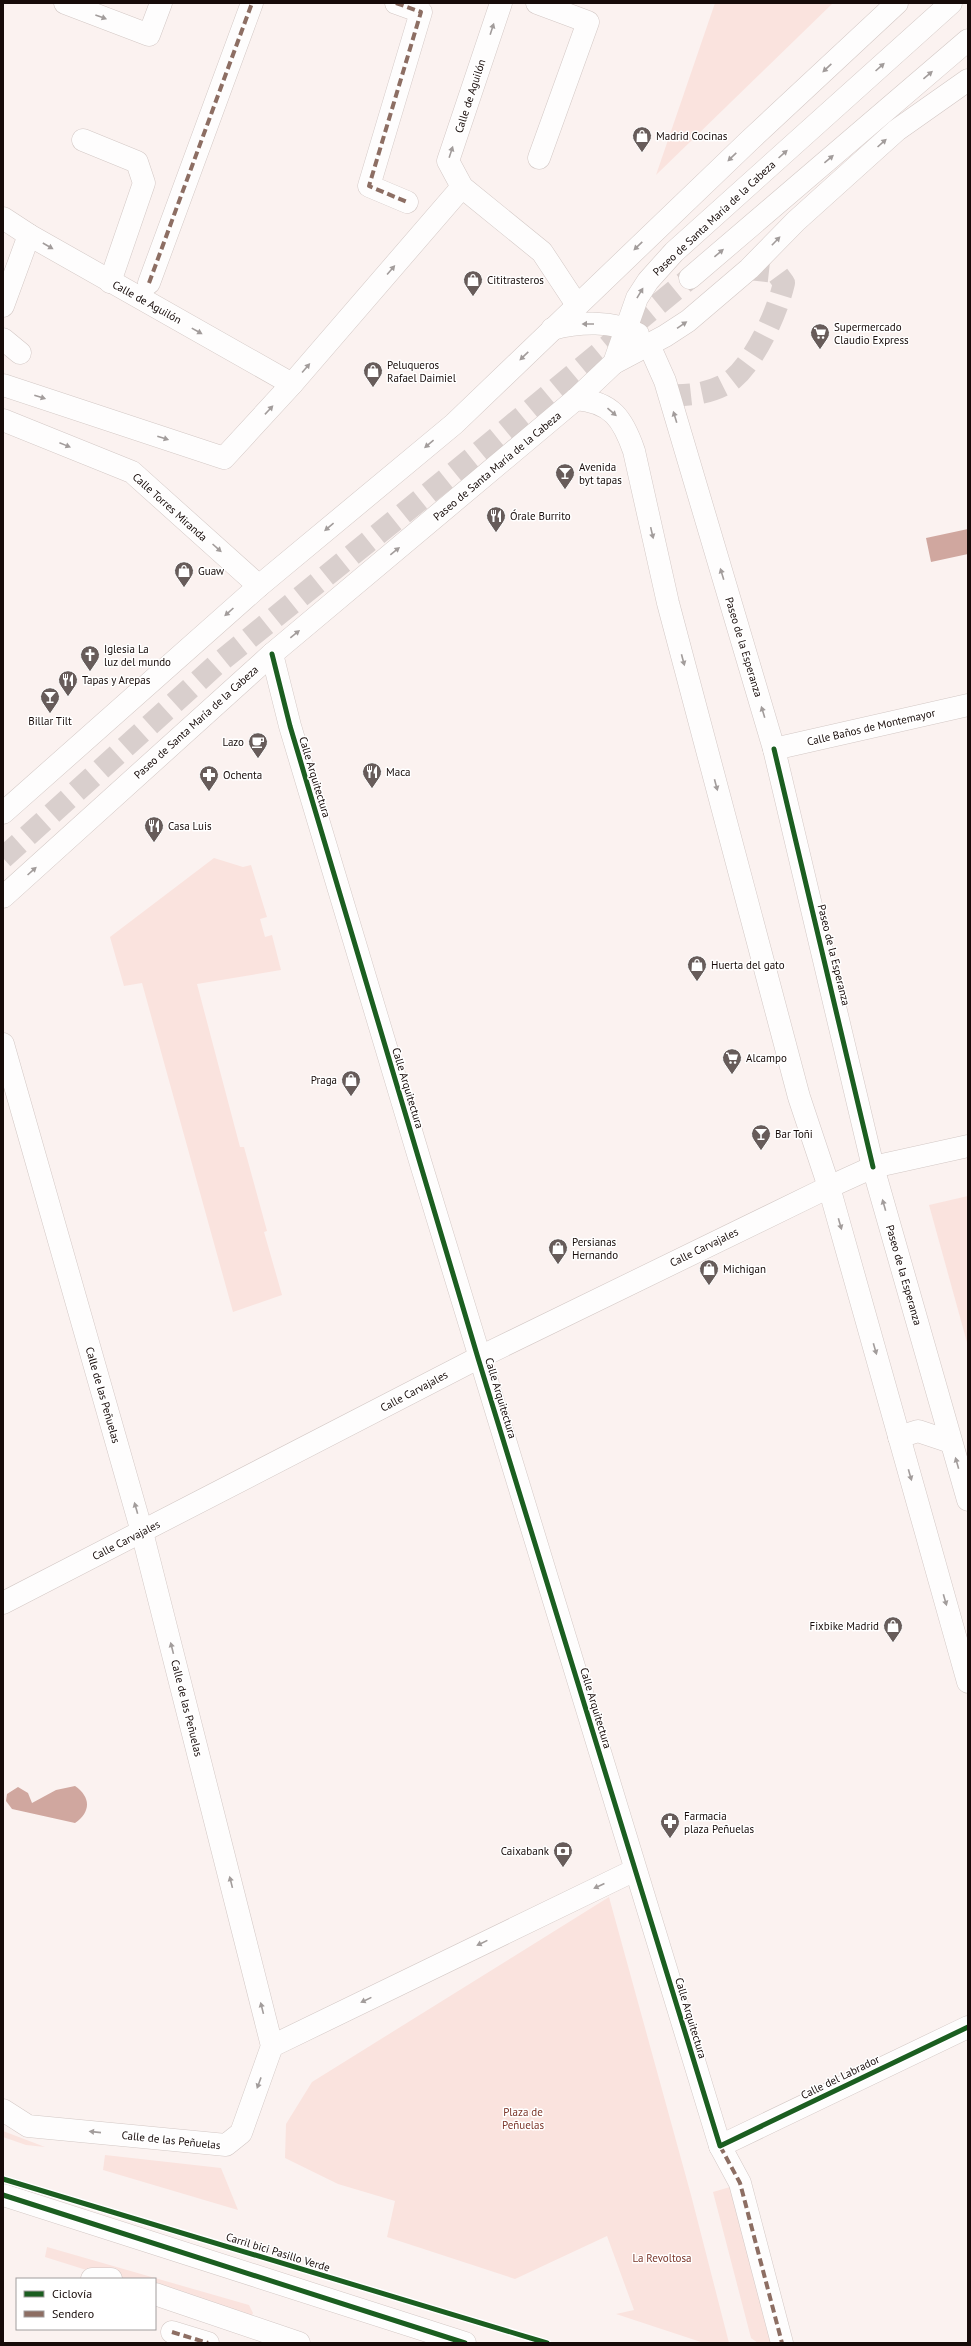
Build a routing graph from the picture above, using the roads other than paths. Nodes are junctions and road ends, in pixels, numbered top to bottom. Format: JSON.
{"nodes":[{"id":1,"x":65,"y":3,"type":"edge"},
{"id":2,"x":161,"y":3,"type":"edge"},
{"id":3,"x":252,"y":3,"type":"edge"},
{"id":4,"x":396,"y":3,"type":"edge"},
{"id":5,"x":501,"y":3,"type":"edge"},
{"id":6,"x":538,"y":3,"type":"edge"},
{"id":7,"x":897,"y":3,"type":"edge"},
{"id":8,"x":951,"y":3,"type":"edge"},
{"id":9,"x":968,"y":40,"type":"edge"},
{"id":10,"x":964,"y":85,"type":"edge"},
{"id":11,"x":83,"y":140,"type":"dead end"},
{"id":12,"x":539,"y":158,"type":"dead end"},
{"id":13,"x":462,"y":187,"type":"junction"},
{"id":14,"x":407,"y":202,"type":"dead end"},
{"id":15,"x":3,"y":218,"type":"edge"},
{"id":16,"x":29,"y":236,"type":"junction"},
{"id":17,"x":690,"y":278,"type":"tunnel mouth"},
{"id":18,"x":110,"y":282,"type":"junction"},
{"id":19,"x":149,"y":283,"type":"dead end"},
{"id":20,"x":576,"y":305,"type":"junction"},
{"id":21,"x":3,"y":306,"type":"edge"},
{"id":22,"x":625,"y":328,"type":"junction"},
{"id":23,"x":552,"y":329,"type":"junction"},
{"id":24,"x":3,"y":339,"type":"edge"},
{"id":25,"x":649,"y":345,"type":"junction"},
{"id":26,"x":20,"y":353,"type":"dead end"},
{"id":27,"x":614,"y":363,"type":"junction"},
{"id":28,"x":292,"y":384,"type":"junction"},
{"id":29,"x":3,"y":385,"type":"edge"},
{"id":30,"x":576,"y":399,"type":"junction"},
{"id":31,"x":3,"y":420,"type":"edge"},
{"id":32,"x":258,"y":586,"type":"junction"},
{"id":33,"x":272,"y":654,"type":"junction"},
{"id":34,"x":968,"y":704,"type":"edge"},
{"id":35,"x":774,"y":749,"type":"junction"},
{"id":36,"x":3,"y":813,"type":"edge"},
{"id":37,"x":3,"y":897,"type":"edge"},
{"id":38,"x":3,"y":1044,"type":"edge"},
{"id":39,"x":968,"y":1146,"type":"edge"},
{"id":40,"x":873,"y":1167,"type":"junction"},
{"id":41,"x":829,"y":1187,"type":"junction"},
{"id":42,"x":478,"y":1358,"type":"junction"},
{"id":43,"x":899,"y":1437,"type":"junction"},
{"id":44,"x":951,"y":1442,"type":"junction"},
{"id":45,"x":968,"y":1500,"type":"edge"},
{"id":46,"x":142,"y":1532,"type":"junction"},
{"id":47,"x":3,"y":1603,"type":"edge"},
{"id":48,"x":968,"y":1682,"type":"edge"},
{"id":49,"x":635,"y":1870,"type":"junction"},
{"id":50,"x":968,"y":2027,"type":"edge"},
{"id":51,"x":272,"y":2046,"type":"junction"},
{"id":52,"x":3,"y":2110,"type":"edge"},
{"id":53,"x":720,"y":2146,"type":"junction"},
{"id":54,"x":3,"y":2195,"type":"edge"},
{"id":55,"x":156,"y":2294,"type":"edge"},
{"id":56,"x":172,"y":2332,"type":"dead end"},
{"id":57,"x":208,"y":2343,"type":"edge"},
{"id":58,"x":299,"y":2343,"type":"edge"},
{"id":59,"x":465,"y":2343,"type":"edge"},
{"id":60,"x":782,"y":2343,"type":"edge"}],
"edges":[{"from":1,"to":2,"type":"street","one_way":true},
{"from":3,"to":19,"type":"street"},
{"from":4,"to":14,"type":"street"},
{"from":13,"to":5,"type":"street","name":"Calle de Aguilón","one_way":true},
{"from":6,"to":12,"type":"street"},
{"from":7,"to":20,"type":"street","one_way":true},
{"from":22,"to":8,"type":"street","name":"Paseo de Santa María de la Cabeza","one_way":true},
{"from":17,"to":9,"type":"street","one_way":true},
{"from":25,"to":10,"type":"street","one_way":true},
{"from":11,"to":18,"type":"street"},
{"from":13,"to":20,"type":"street","name":"Calle de Aguilón"},
{"from":28,"to":13,"type":"street","one_way":true},
{"from":15,"to":16,"type":"street","name":"Calle de Aguilón"},
{"from":16,"to":18,"type":"street","name":"Calle de Aguilón","one_way":true},
{"from":16,"to":21,"type":"street"},
{"from":18,"to":28,"type":"street","name":"Calle de Aguilón","one_way":true},
{"from":20,"to":23,"type":"street"},
{"from":22,"to":23,"type":"street","one_way":true},
{"from":22,"to":25,"type":"street"},
{"from":22,"to":27,"type":"street","name":"Paseo de Santa María de la Cabeza"},
{"from":23,"to":32,"type":"street","one_way":true},
{"from":24,"to":26,"type":"street"},
{"from":25,"to":27,"type":"street"},
{"from":35,"to":25,"type":"street","name":"Paseo de la Esperanza","one_way":true},
{"from":27,"to":30,"type":"street","name":"Paseo de Santa María de la Cabeza"},
{"from":29,"to":28,"type":"street","one_way":true},
{"from":33,"to":30,"type":"street","name":"Paseo de Santa María de la Cabeza","one_way":true},
{"from":30,"to":41,"type":"street","one_way":true},
{"from":31,"to":32,"type":"street","name":"Calle Torres Miranda","one_way":true},
{"from":32,"to":36,"type":"street","one_way":true},
{"from":37,"to":33,"type":"street","name":"Paseo de Santa María de la Cabeza","one_way":true},
{"from":33,"to":42,"type":"street","name":"Calle Arquitectura"},
{"from":34,"to":35,"type":"street","name":"Calle Baños de Montemayor"},
{"from":35,"to":40,"type":"street","name":"Paseo de la Esperanza"},
{"from":46,"to":38,"type":"street","name":"Calle de las Peñuelas","one_way":true},
{"from":39,"to":40,"type":"street","name":"Calle Carvajales"},
{"from":40,"to":41,"type":"street","name":"Calle Carvajales"},
{"from":44,"to":40,"type":"street","name":"Paseo de la Esperanza","one_way":true},
{"from":41,"to":42,"type":"street","name":"Calle Carvajales"},
{"from":41,"to":43,"type":"street","one_way":true},
{"from":42,"to":46,"type":"street","name":"Calle Carvajales"},
{"from":42,"to":49,"type":"street","name":"Calle Arquitectura"},
{"from":43,"to":44,"type":"street"},
{"from":43,"to":48,"type":"street","one_way":true},
{"from":45,"to":44,"type":"street","name":"Paseo de la Esperanza","one_way":true},
{"from":46,"to":47,"type":"street","name":"Calle Carvajales"},
{"from":51,"to":46,"type":"street","name":"Calle de las Peñuelas","one_way":true},
{"from":49,"to":51,"type":"street","one_way":true},
{"from":49,"to":53,"type":"street","name":"Calle Arquitectura"},
{"from":50,"to":53,"type":"street","name":"Calle del Labrador"},
{"from":51,"to":52,"type":"street","name":"Calle de las Peñuelas","one_way":true},
{"from":53,"to":60,"type":"street","name":"Calle Arquitectura"},
{"from":54,"to":59,"type":"street"},
{"from":55,"to":58,"type":"street"},
{"from":56,"to":57,"type":"street"}]}
